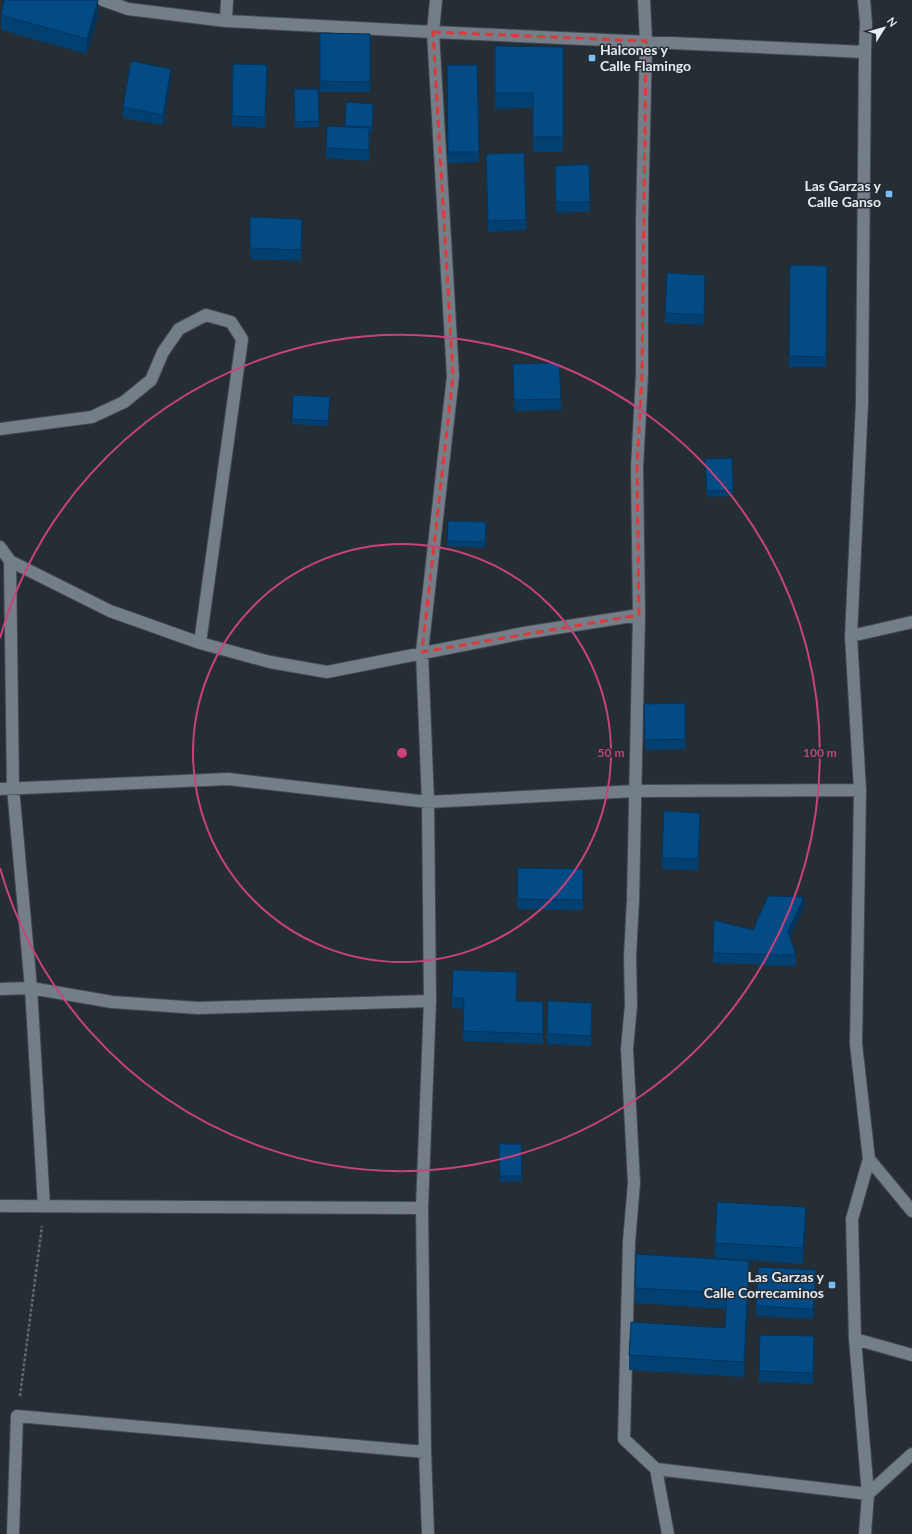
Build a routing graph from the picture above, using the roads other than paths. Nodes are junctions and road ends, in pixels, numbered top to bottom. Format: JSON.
{"nodes":[{"id":1,"x":103,"y":0,"type":"edge"},
{"id":2,"x":226,"y":0,"type":"edge"},
{"id":3,"x":436,"y":0,"type":"edge"},
{"id":4,"x":644,"y":0,"type":"edge"},
{"id":5,"x":864,"y":0,"type":"edge"},
{"id":6,"x":226,"y":21,"type":"junction"},
{"id":7,"x":433,"y":32,"type":"junction"},
{"id":8,"x":646,"y":41,"type":"junction"},
{"id":9,"x":865,"y":52,"type":"junction"},
{"id":10,"x":0,"y":429,"type":"edge"},
{"id":11,"x":0,"y":546,"type":"edge"},
{"id":12,"x":10,"y":561,"type":"junction"},
{"id":13,"x":639,"y":615,"type":"junction"},
{"id":14,"x":912,"y":622,"type":"edge"},
{"id":15,"x":851,"y":636,"type":"junction"},
{"id":16,"x":200,"y":643,"type":"junction"},
{"id":17,"x":422,"y":652,"type":"junction"},
{"id":18,"x":13,"y":788,"type":"junction"},
{"id":19,"x":0,"y":789,"type":"edge"},
{"id":20,"x":860,"y":790,"type":"junction"},
{"id":21,"x":635,"y":791,"type":"junction"},
{"id":22,"x":428,"y":802,"type":"junction"},
{"id":23,"x":31,"y":988,"type":"junction"},
{"id":24,"x":0,"y":989,"type":"edge"},
{"id":25,"x":430,"y":1000,"type":"junction"},
{"id":26,"x":869,"y":1159,"type":"junction"},
{"id":27,"x":0,"y":1206,"type":"edge"},
{"id":28,"x":44,"y":1206,"type":"junction"},
{"id":29,"x":422,"y":1208,"type":"junction"},
{"id":30,"x":912,"y":1211,"type":"edge"},
{"id":31,"x":856,"y":1339,"type":"junction"},
{"id":32,"x":912,"y":1356,"type":"edge"},
{"id":33,"x":425,"y":1452,"type":"junction"},
{"id":34,"x":912,"y":1454,"type":"edge"},
{"id":35,"x":656,"y":1469,"type":"junction"},
{"id":36,"x":868,"y":1494,"type":"junction"},
{"id":37,"x":13,"y":1534,"type":"edge"},
{"id":38,"x":428,"y":1534,"type":"edge"},
{"id":39,"x":668,"y":1534,"type":"edge"},
{"id":40,"x":865,"y":1534,"type":"edge"}],
"edges":[{"from":1,"to":6,"type":"street"},
{"from":2,"to":6,"type":"street"},
{"from":3,"to":7,"type":"street"},
{"from":4,"to":8,"type":"street"},
{"from":5,"to":9,"type":"street"},
{"from":6,"to":7,"type":"street"},
{"from":7,"to":8,"type":"street"},
{"from":7,"to":17,"type":"street"},
{"from":8,"to":9,"type":"street"},
{"from":8,"to":13,"type":"street"},
{"from":9,"to":15,"type":"street"},
{"from":10,"to":16,"type":"street"},
{"from":11,"to":12,"type":"street"},
{"from":12,"to":16,"type":"street"},
{"from":12,"to":18,"type":"street"},
{"from":13,"to":17,"type":"street"},
{"from":13,"to":21,"type":"street"},
{"from":14,"to":15,"type":"street"},
{"from":15,"to":20,"type":"street"},
{"from":16,"to":17,"type":"street"},
{"from":17,"to":22,"type":"street"},
{"from":18,"to":19,"type":"street"},
{"from":18,"to":22,"type":"street"},
{"from":18,"to":23,"type":"street"},
{"from":20,"to":21,"type":"street"},
{"from":20,"to":26,"type":"street"},
{"from":21,"to":22,"type":"street"},
{"from":21,"to":35,"type":"street"},
{"from":22,"to":25,"type":"street"},
{"from":23,"to":24,"type":"street"},
{"from":23,"to":25,"type":"street"},
{"from":23,"to":28,"type":"street"},
{"from":25,"to":29,"type":"street"},
{"from":26,"to":30,"type":"street"},
{"from":26,"to":31,"type":"street"},
{"from":27,"to":28,"type":"street"},
{"from":28,"to":29,"type":"street"},
{"from":29,"to":33,"type":"street"},
{"from":31,"to":32,"type":"street"},
{"from":31,"to":36,"type":"street"},
{"from":33,"to":37,"type":"street"},
{"from":33,"to":38,"type":"street"},
{"from":34,"to":36,"type":"street"},
{"from":35,"to":36,"type":"street"},
{"from":35,"to":39,"type":"street"},
{"from":36,"to":40,"type":"street"}]}
